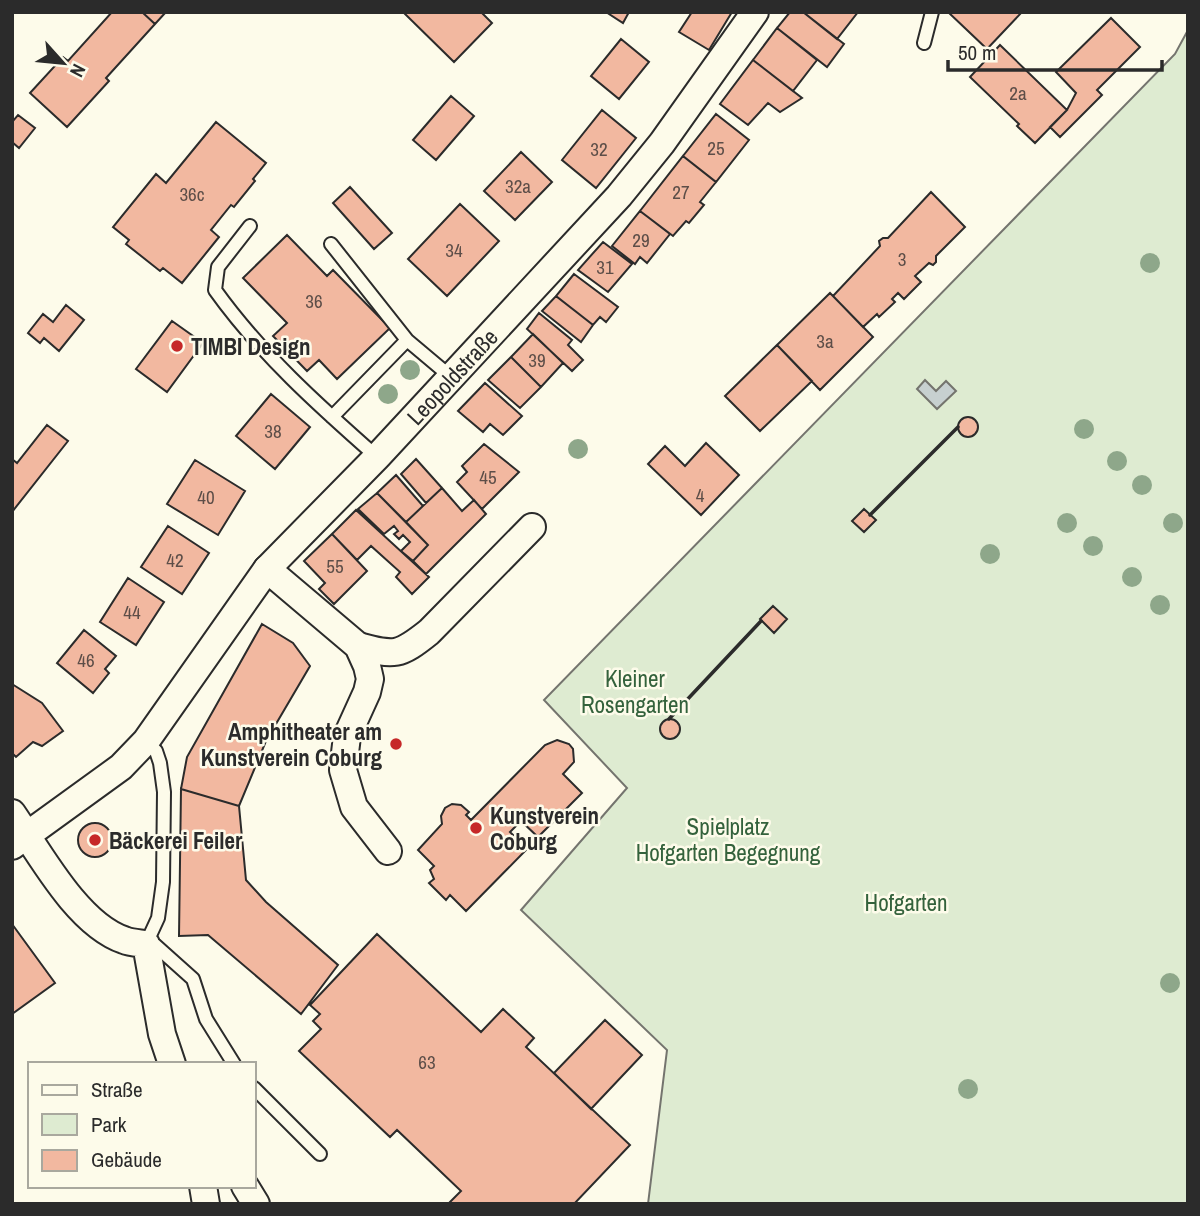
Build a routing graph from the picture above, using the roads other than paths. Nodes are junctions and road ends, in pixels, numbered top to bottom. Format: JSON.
{"nodes":[{"id":1,"x":755,"y":12,"type":"edge"},
{"id":2,"x":932,"y":12,"type":"edge"},
{"id":3,"x":923,"y":43,"type":"dead end"},
{"id":4,"x":250,"y":226,"type":"dead end"},
{"id":5,"x":331,"y":244,"type":"dead end"},
{"id":6,"x":407,"y":340,"type":"junction"},
{"id":7,"x":451,"y":377,"type":"junction"},
{"id":8,"x":332,"y":417,"type":"junction"},
{"id":9,"x":377,"y":457,"type":"junction"},
{"id":10,"x":532,"y":527,"type":"dead end"},
{"id":11,"x":267,"y":569,"type":"junction"},
{"id":12,"x":358,"y":646,"type":"junction"},
{"id":13,"x":146,"y":741,"type":"junction"},
{"id":14,"x":12,"y":813,"type":"edge"},
{"id":15,"x":19,"y":841,"type":"edge"},
{"id":16,"x":388,"y":851,"type":"dead end"},
{"id":17,"x":146,"y":944,"type":"junction"},
{"id":18,"x":171,"y":1062,"type":"edge"},
{"id":19,"x":233,"y":1062,"type":"edge"},
{"id":20,"x":256,"y":1090,"type":"edge"},
{"id":21,"x":320,"y":1154,"type":"dead end"},
{"id":22,"x":246,"y":1188,"type":"edge"},
{"id":23,"x":256,"y":1204,"type":"edge"}],
"edges":[{"from":1,"to":7,"type":"street","name":"Leopoldstraße"},
{"from":2,"to":3,"type":"lane"},
{"from":4,"to":8,"type":"lane"},
{"from":5,"to":6,"type":"lane"},
{"from":6,"to":7,"type":"lane"},
{"from":6,"to":8,"type":"lane"},
{"from":7,"to":9,"type":"street","name":"Leopoldstraße"},
{"from":8,"to":9,"type":"lane"},
{"from":9,"to":11,"type":"street","name":"Leopoldstraße"},
{"from":10,"to":12,"type":"street"},
{"from":11,"to":12,"type":"street"},
{"from":11,"to":13,"type":"street","name":"Leopoldstraße"},
{"from":12,"to":16,"type":"street"},
{"from":13,"to":15,"type":"street","name":"Leopoldstraße"},
{"from":13,"to":17,"type":"lane"},
{"from":14,"to":15,"type":"street"},
{"from":15,"to":17,"type":"street"},
{"from":17,"to":18,"type":"street"},
{"from":17,"to":19,"type":"lane"},
{"from":20,"to":21,"type":"lane"},
{"from":22,"to":23,"type":"street"}]}
